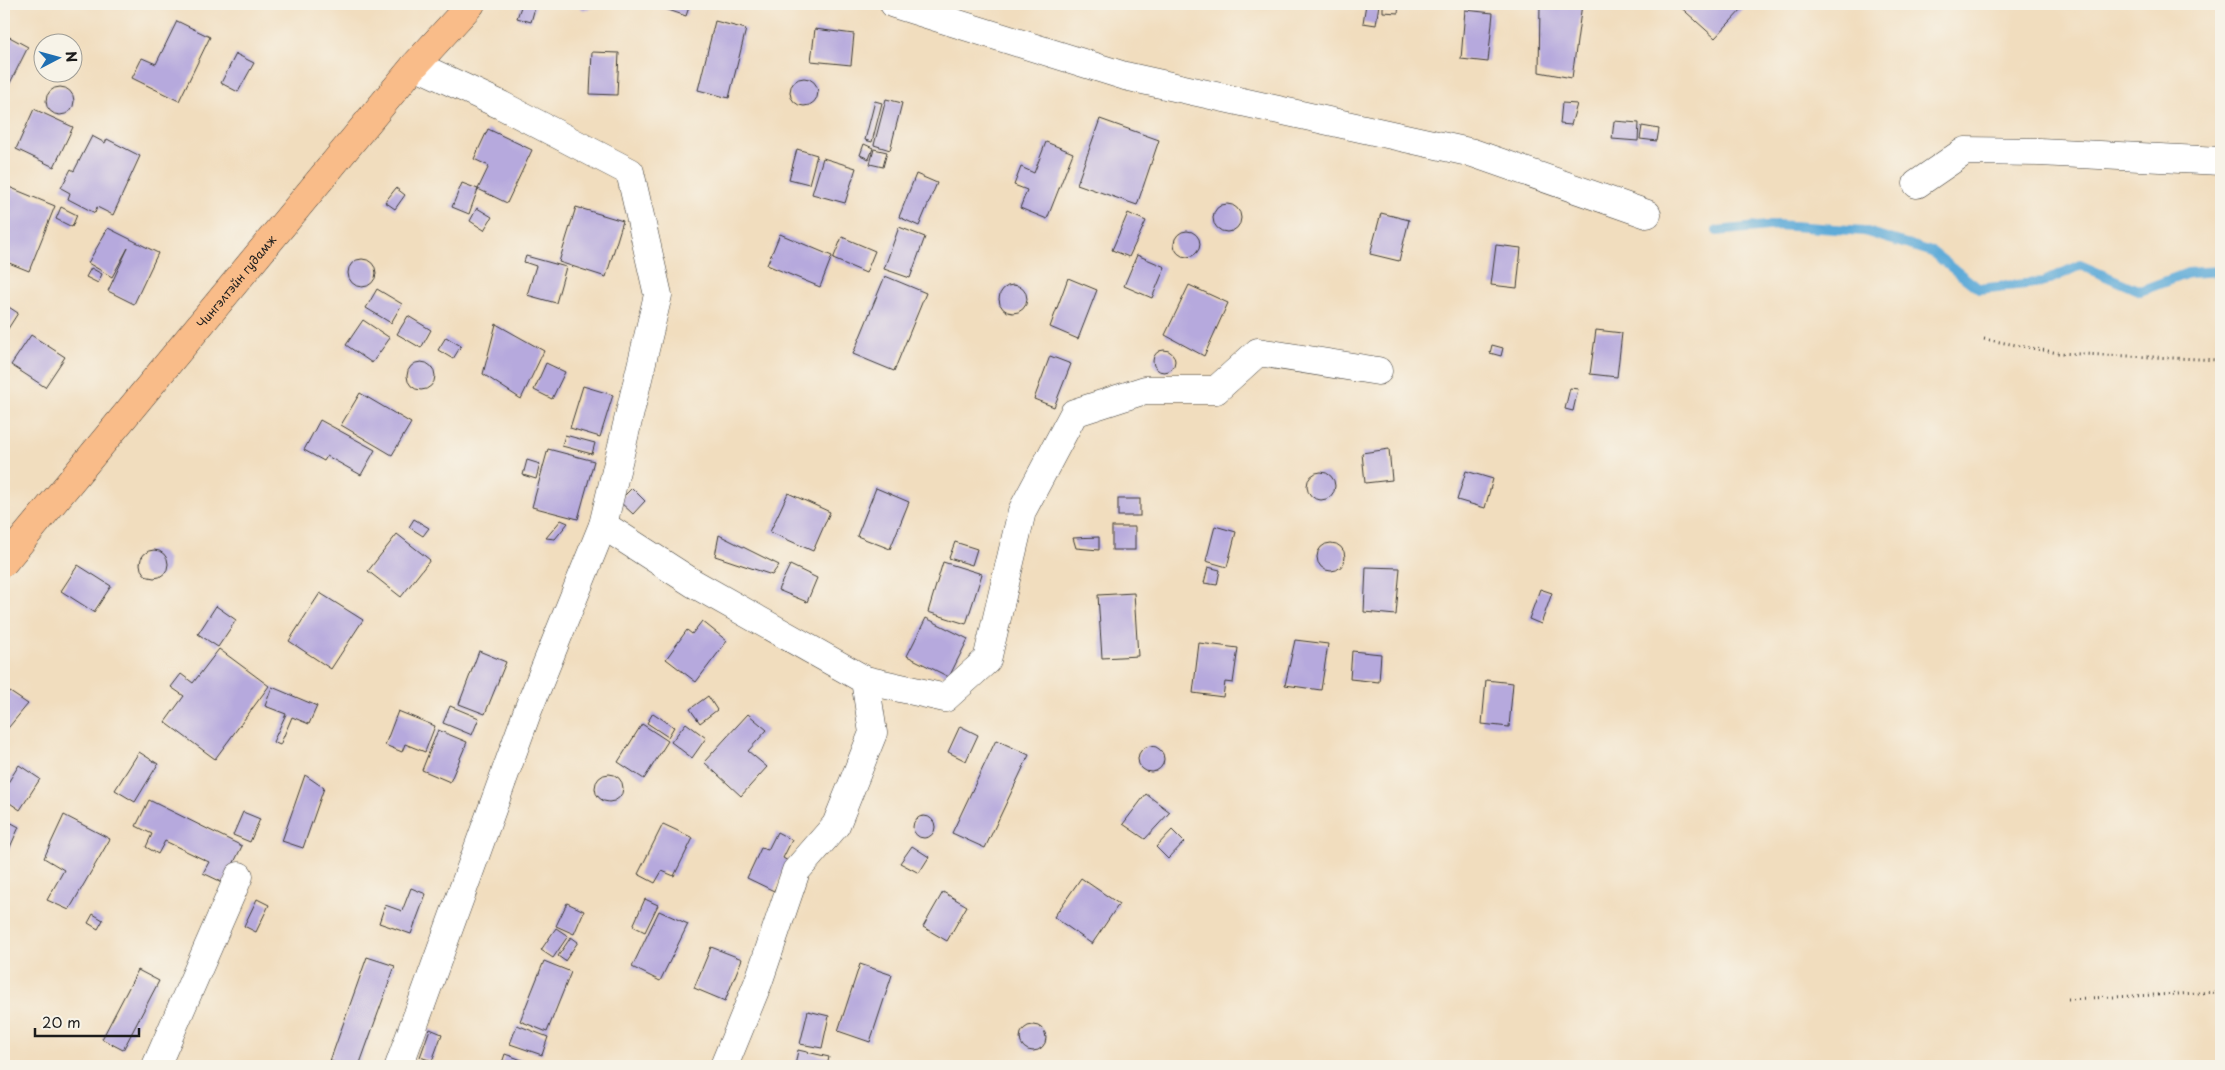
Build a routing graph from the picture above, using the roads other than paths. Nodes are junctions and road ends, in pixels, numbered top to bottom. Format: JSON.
{"nodes":[{"id":1,"x":471,"y":4,"type":"edge"},
{"id":2,"x":894,"y":4,"type":"edge"},
{"id":3,"x":416,"y":65,"type":"junction"},
{"id":4,"x":2221,"y":161,"type":"edge"},
{"id":5,"x":1917,"y":184,"type":"dead end"},
{"id":6,"x":1647,"y":214,"type":"dead end"},
{"id":7,"x":1378,"y":371,"type":"dead end"},
{"id":8,"x":603,"y":524,"type":"junction"},
{"id":9,"x":4,"y":562,"type":"edge"},
{"id":10,"x":865,"y":680,"type":"junction"},
{"id":11,"x":239,"y":876,"type":"dead end"},
{"id":12,"x":156,"y":1066,"type":"edge"},
{"id":13,"x":399,"y":1066,"type":"edge"},
{"id":14,"x":724,"y":1066,"type":"edge"}],
"edges":[{"from":1,"to":3,"type":"main road","name":"Чингэлтэйн гудамж"},
{"from":2,"to":6,"type":"street"},
{"from":3,"to":8,"type":"street"},
{"from":3,"to":9,"type":"main road","name":"Чингэлтэйн гудамж"},
{"from":4,"to":5,"type":"street"},
{"from":7,"to":10,"type":"street"},
{"from":8,"to":10,"type":"street"},
{"from":8,"to":13,"type":"street"},
{"from":10,"to":14,"type":"street"},
{"from":11,"to":12,"type":"street"}]}
